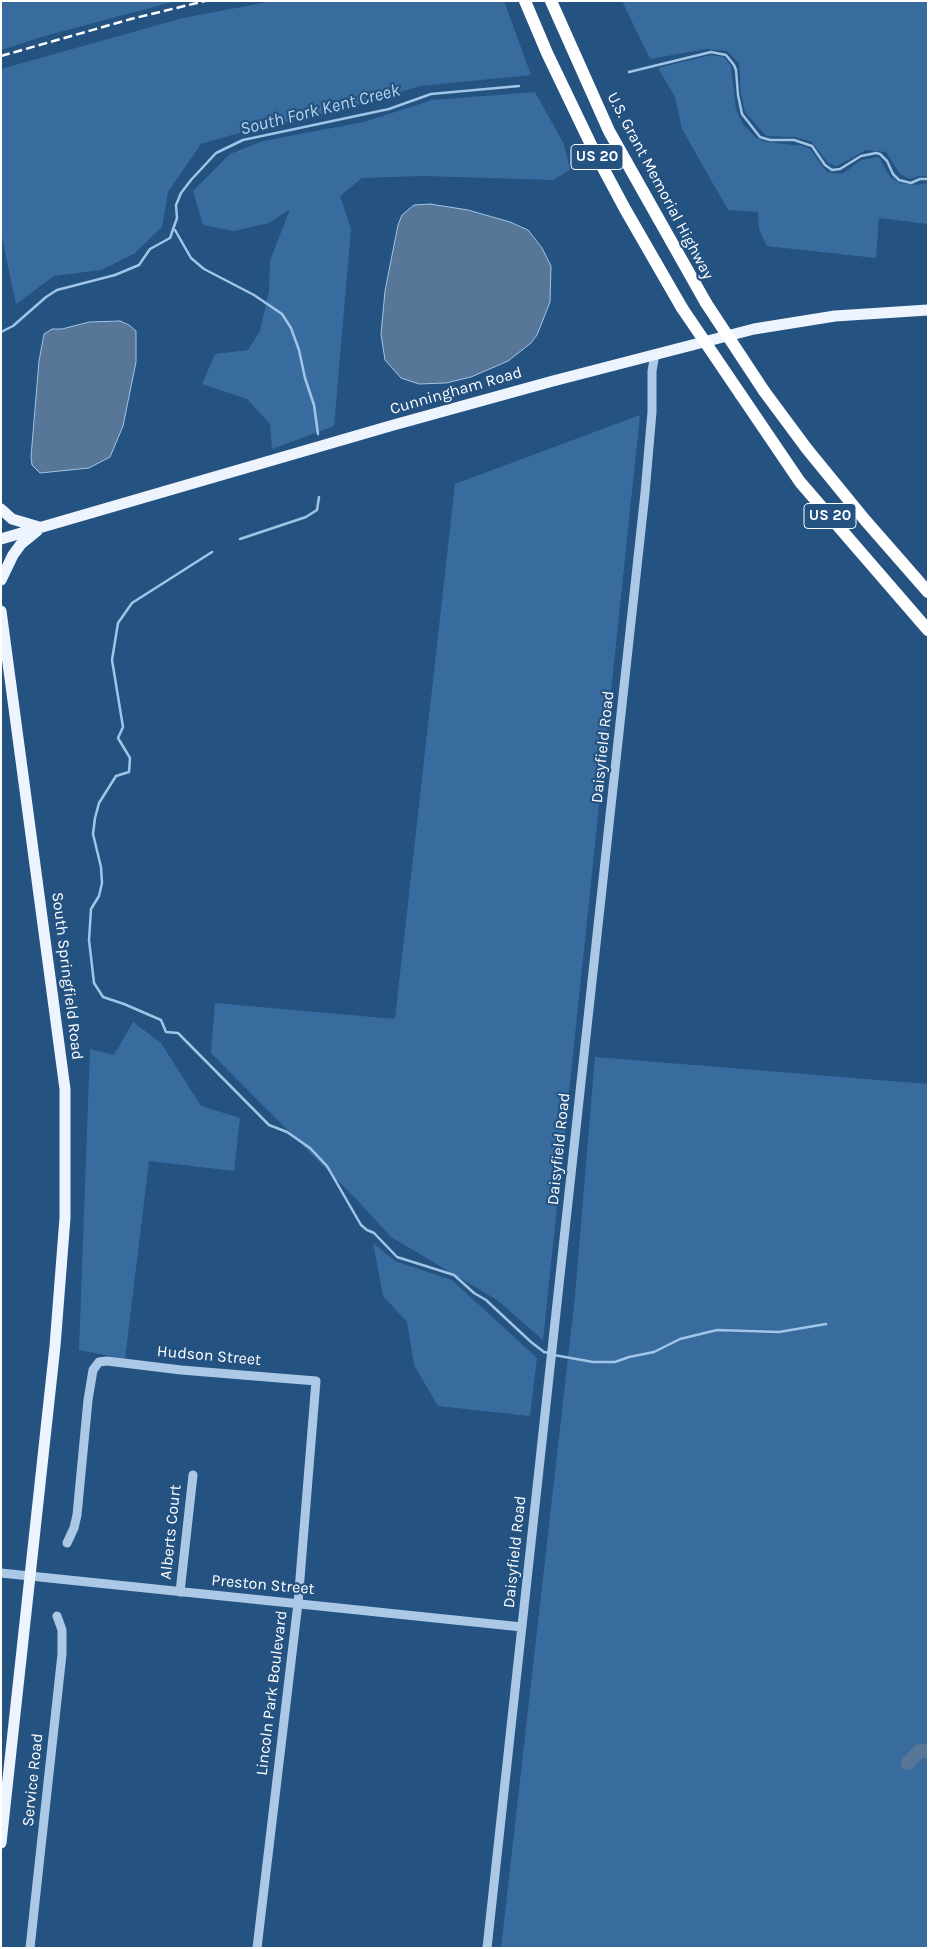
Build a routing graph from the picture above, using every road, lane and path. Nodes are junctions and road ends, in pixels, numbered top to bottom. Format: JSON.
{"nodes":[{"id":1,"x":525,"y":1,"type":"edge"},
{"id":2,"x":551,"y":1,"type":"edge"},
{"id":3,"x":928,"y":310,"type":"edge"},
{"id":4,"x":655,"y":354,"type":"junction"},
{"id":5,"x":1,"y":509,"type":"edge"},
{"id":6,"x":40,"y":528,"type":"junction"},
{"id":7,"x":1,"y":539,"type":"edge"},
{"id":8,"x":1,"y":580,"type":"edge"},
{"id":9,"x":928,"y":592,"type":"edge"},
{"id":10,"x":1,"y":611,"type":"edge"},
{"id":11,"x":928,"y":630,"type":"edge"},
{"id":12,"x":316,"y":1381,"type":"joint"},
{"id":13,"x":193,"y":1475,"type":"dead end"},
{"id":14,"x":67,"y":1543,"type":"dead end"},
{"id":15,"x":1,"y":1573,"type":"edge"},
{"id":16,"x":29,"y":1575,"type":"junction"},
{"id":17,"x":180,"y":1592,"type":"junction"},
{"id":18,"x":298,"y":1602,"type":"junction"},
{"id":19,"x":57,"y":1616,"type":"dead end"},
{"id":20,"x":522,"y":1627,"type":"junction"},
{"id":21,"x":1,"y":1843,"type":"edge"},
{"id":22,"x":30,"y":1948,"type":"edge"},
{"id":23,"x":257,"y":1948,"type":"edge"},
{"id":24,"x":487,"y":1948,"type":"edge"}],
"edges":[{"from":1,"to":11,"type":"highway","number":"US 20","bridge":true},
{"from":2,"to":9,"type":"highway","name":"U.S. Grant Memorial Highway","number":"US 20","bridge":true},
{"from":3,"to":4,"type":"main road","name":"Cunningham Road"},
{"from":4,"to":6,"type":"main road","name":"Cunningham Road"},
{"from":4,"to":20,"type":"street","name":"Daisyfield Road"},
{"from":5,"to":6,"type":"main road"},
{"from":6,"to":7,"type":"main road","name":"Cunningham Road"},
{"from":6,"to":8,"type":"main road"},
{"from":10,"to":16,"type":"main road","name":"South Springfield Road"},
{"from":12,"to":14,"type":"street","name":"Hudson Street"},
{"from":12,"to":18,"type":"street","name":"Lincoln Park Boulevard"},
{"from":13,"to":17,"type":"street","name":"Alberts Court"},
{"from":15,"to":16,"type":"street","name":"Preston Street"},
{"from":16,"to":17,"type":"street","name":"Preston Street"},
{"from":16,"to":21,"type":"main road","name":"South Springfield Road"},
{"from":17,"to":18,"type":"street","name":"Preston Street"},
{"from":18,"to":20,"type":"street","name":"Preston Street"},
{"from":18,"to":23,"type":"street","name":"Lincoln Park Boulevard"},
{"from":19,"to":22,"type":"street","name":"Service Road"},
{"from":20,"to":24,"type":"street","name":"Daisyfield Road"}]}
